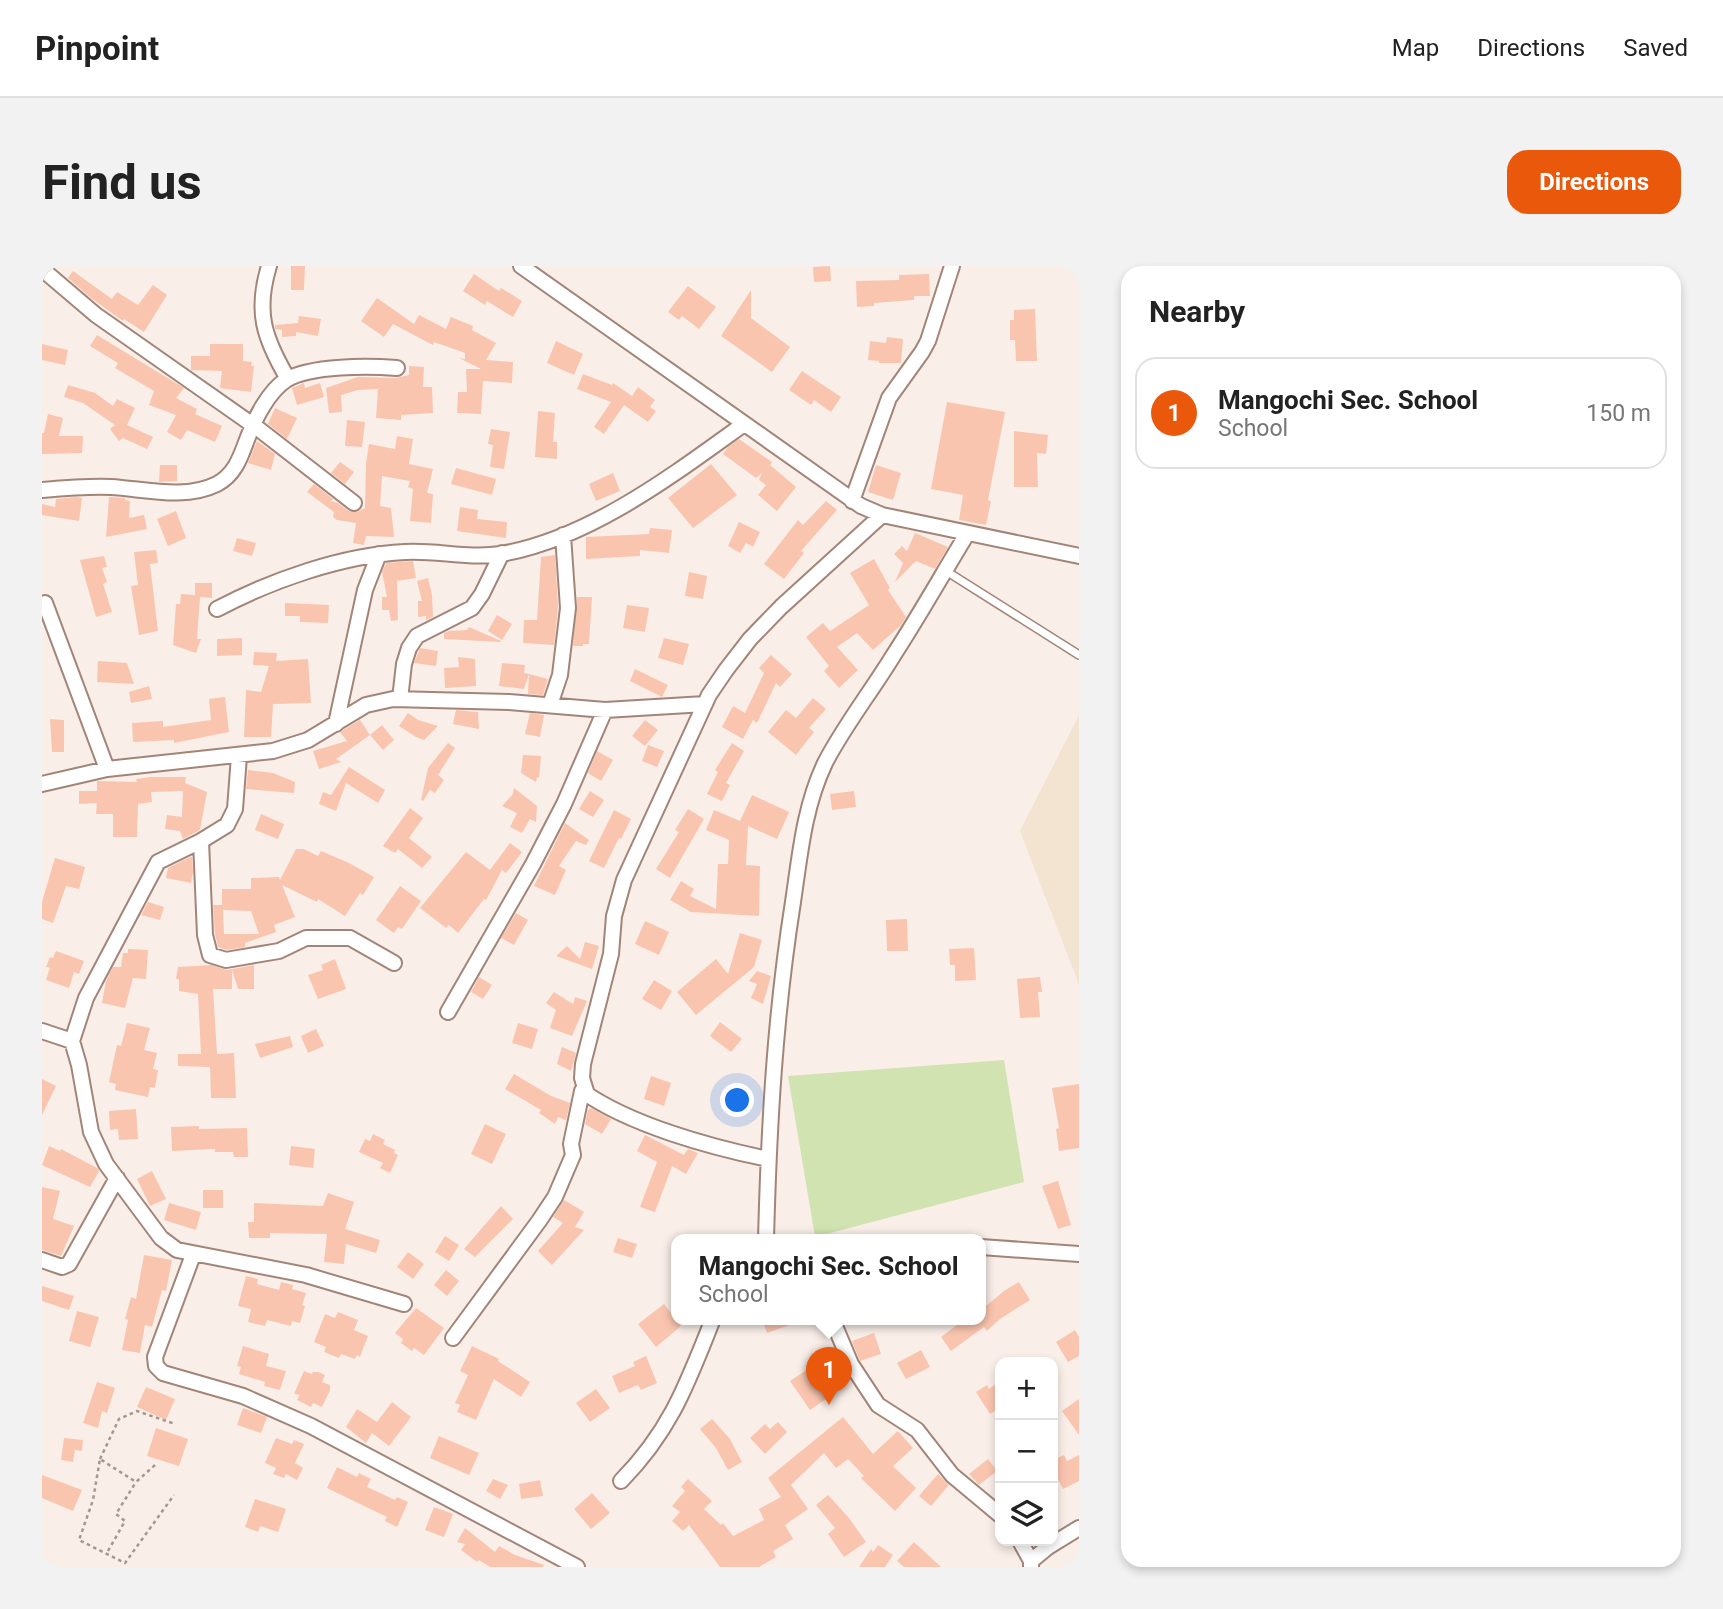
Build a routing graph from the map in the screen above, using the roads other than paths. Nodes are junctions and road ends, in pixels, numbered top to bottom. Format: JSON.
{"nodes":[{"id":1,"x":269,"y":266,"type":"edge"},
{"id":2,"x":521,"y":266,"type":"edge"},
{"id":3,"x":952,"y":266,"type":"edge"},
{"id":4,"x":42,"y":269,"type":"edge"},
{"id":5,"x":397,"y":368,"type":"dead end"},
{"id":6,"x":288,"y":379,"type":"junction"},
{"id":7,"x":744,"y":424,"type":"junction"},
{"id":8,"x":252,"y":425,"type":"junction"},
{"id":9,"x":42,"y":490,"type":"edge"},
{"id":10,"x":852,"y":501,"type":"junction"},
{"id":11,"x":354,"y":503,"type":"dead end"},
{"id":12,"x":882,"y":515,"type":"junction"},
{"id":13,"x":967,"y":534,"type":"junction"},
{"id":14,"x":563,"y":535,"type":"junction"},
{"id":15,"x":502,"y":553,"type":"junction"},
{"id":16,"x":379,"y":554,"type":"junction"},
{"id":17,"x":1079,"y":556,"type":"edge"},
{"id":18,"x":945,"y":570,"type":"junction"},
{"id":19,"x":45,"y":603,"type":"dead end"},
{"id":20,"x":217,"y":609,"type":"dead end"},
{"id":21,"x":1079,"y":655,"type":"edge"},
{"id":22,"x":400,"y":699,"type":"junction"},
{"id":23,"x":705,"y":704,"type":"junction"},
{"id":24,"x":550,"y":705,"type":"junction"},
{"id":25,"x":605,"y":710,"type":"junction"},
{"id":26,"x":336,"y":724,"type":"junction"},
{"id":27,"x":239,"y":756,"type":"junction"},
{"id":28,"x":107,"y":769,"type":"junction"},
{"id":29,"x":42,"y":784,"type":"edge"},
{"id":30,"x":201,"y":841,"type":"junction"},
{"id":31,"x":394,"y":963,"type":"dead end"},
{"id":32,"x":448,"y":1012,"type":"dead end"},
{"id":33,"x":42,"y":1031,"type":"edge"},
{"id":34,"x":72,"y":1041,"type":"junction"},
{"id":35,"x":582,"y":1091,"type":"junction"},
{"id":36,"x":768,"y":1159,"type":"junction"},
{"id":37,"x":117,"y":1178,"type":"junction"},
{"id":38,"x":766,"y":1234,"type":"edge"},
{"id":39,"x":986,"y":1247,"type":"edge"},
{"id":40,"x":1079,"y":1254,"type":"edge"},
{"id":41,"x":193,"y":1255,"type":"junction"},
{"id":42,"x":42,"y":1260,"type":"edge"},
{"id":43,"x":404,"y":1304,"type":"dead end"},
{"id":44,"x":711,"y":1325,"type":"edge"},
{"id":45,"x":835,"y":1325,"type":"edge"},
{"id":46,"x":453,"y":1338,"type":"dead end"},
{"id":47,"x":621,"y":1481,"type":"dead end"},
{"id":48,"x":995,"y":1511,"type":"edge"},
{"id":49,"x":1079,"y":1528,"type":"edge"},
{"id":50,"x":1022,"y":1546,"type":"edge"},
{"id":51,"x":1031,"y":1564,"type":"edge"},
{"id":52,"x":577,"y":1567,"type":"edge"}],
"edges":[{"from":1,"to":6,"type":"street"},
{"from":2,"to":7,"type":"street"},
{"from":3,"to":10,"type":"street"},
{"from":4,"to":8,"type":"street"},
{"from":5,"to":6,"type":"street"},
{"from":6,"to":8,"type":"street"},
{"from":7,"to":10,"type":"street"},
{"from":7,"to":14,"type":"street"},
{"from":8,"to":9,"type":"street"},
{"from":8,"to":11,"type":"street"},
{"from":10,"to":12,"type":"street"},
{"from":12,"to":13,"type":"street"},
{"from":12,"to":23,"type":"street"},
{"from":13,"to":17,"type":"street"},
{"from":13,"to":18,"type":"street"},
{"from":14,"to":15,"type":"street"},
{"from":14,"to":24,"type":"street"},
{"from":15,"to":16,"type":"street"},
{"from":15,"to":22,"type":"street"},
{"from":16,"to":20,"type":"street"},
{"from":16,"to":26,"type":"street"},
{"from":18,"to":21,"type":"lane"},
{"from":18,"to":36,"type":"street"},
{"from":19,"to":28,"type":"street"},
{"from":22,"to":24,"type":"street"},
{"from":22,"to":26,"type":"street"},
{"from":23,"to":25,"type":"street"},
{"from":23,"to":35,"type":"street"},
{"from":24,"to":25,"type":"street"},
{"from":25,"to":32,"type":"street"},
{"from":26,"to":27,"type":"street"},
{"from":27,"to":28,"type":"street"},
{"from":27,"to":30,"type":"street"},
{"from":28,"to":29,"type":"street"},
{"from":30,"to":31,"type":"street"},
{"from":30,"to":34,"type":"street"},
{"from":33,"to":34,"type":"street"},
{"from":34,"to":37,"type":"street"},
{"from":35,"to":36,"type":"street"},
{"from":35,"to":46,"type":"street"},
{"from":36,"to":38,"type":"street"},
{"from":37,"to":41,"type":"street"},
{"from":37,"to":42,"type":"street"},
{"from":39,"to":40,"type":"street"},
{"from":41,"to":43,"type":"street"},
{"from":41,"to":52,"type":"street"},
{"from":44,"to":47,"type":"street"},
{"from":45,"to":48,"type":"street"},
{"from":49,"to":51,"type":"street"},
{"from":50,"to":51,"type":"street"}]}
